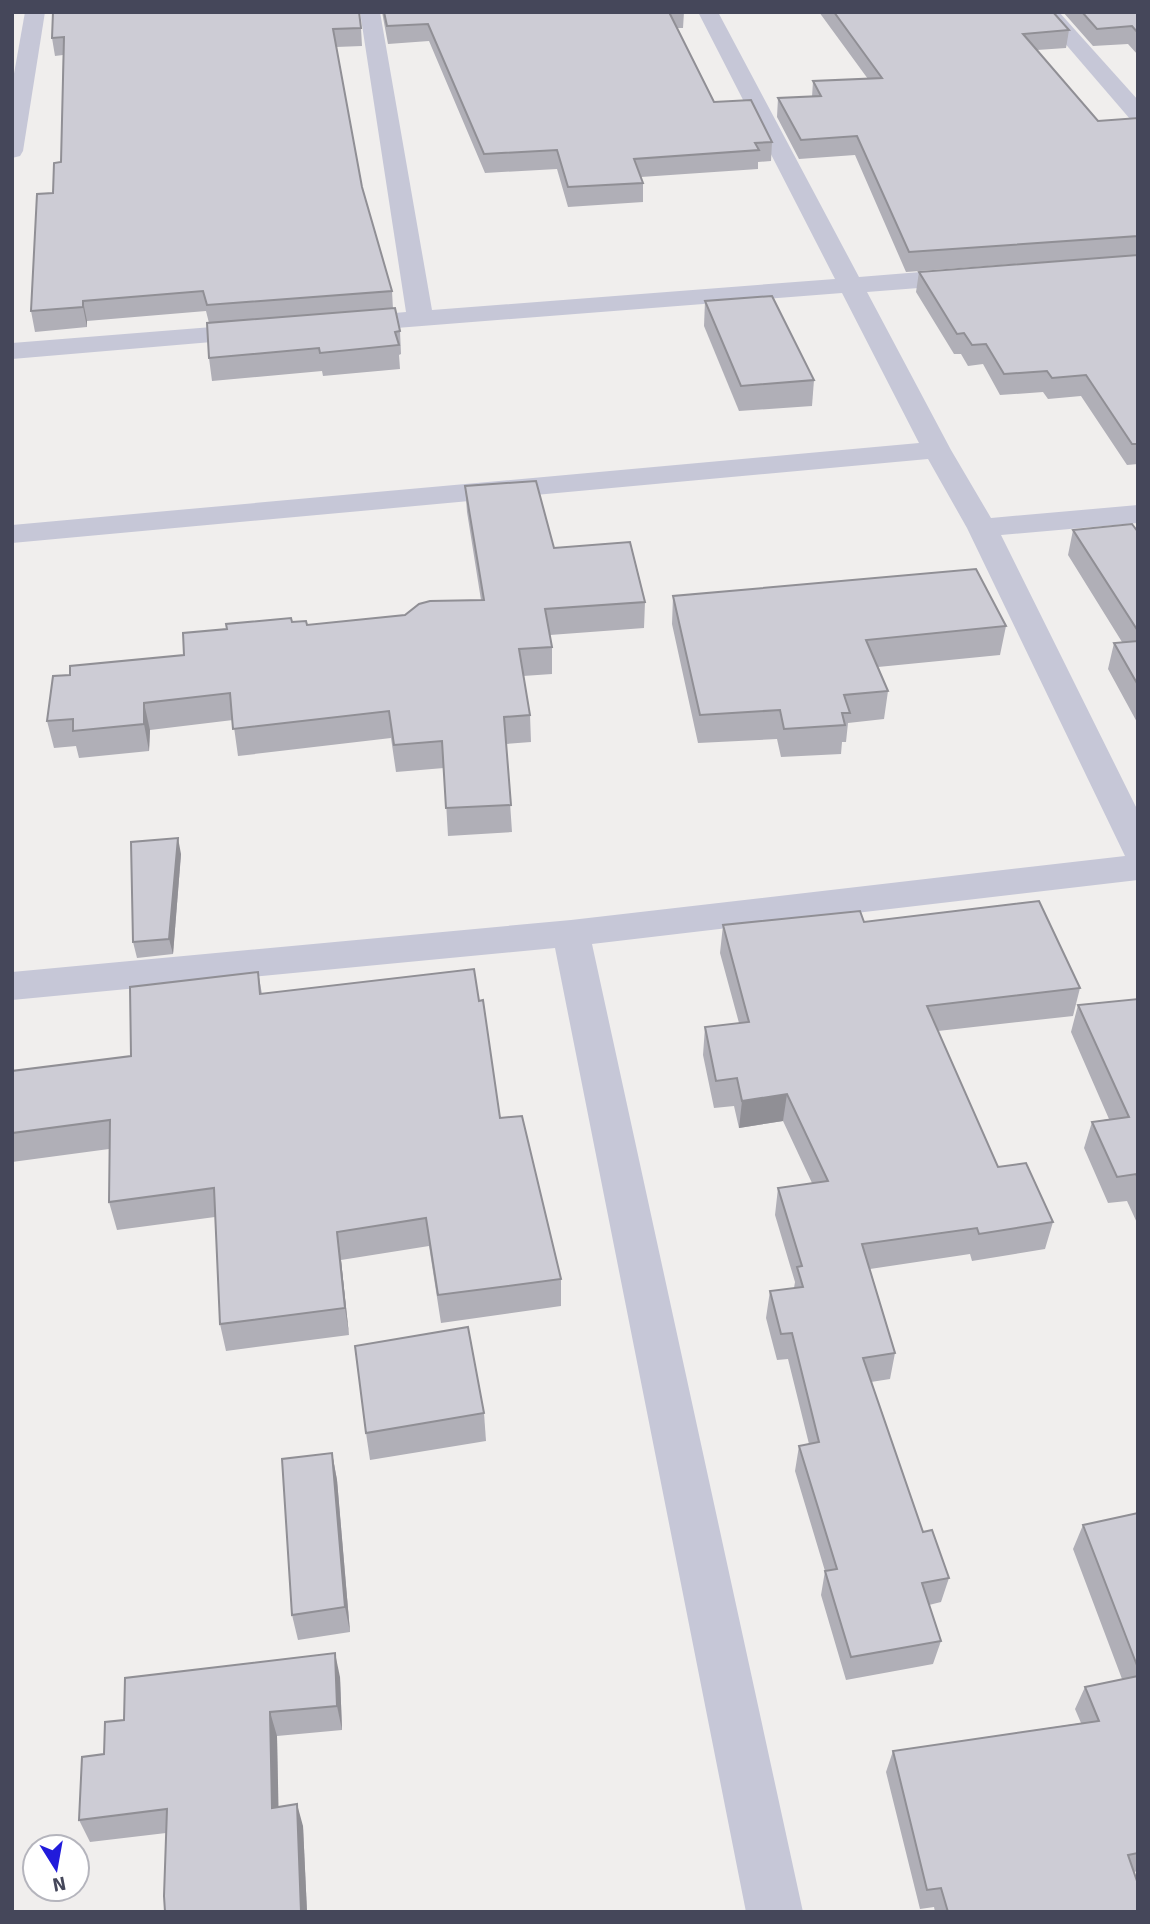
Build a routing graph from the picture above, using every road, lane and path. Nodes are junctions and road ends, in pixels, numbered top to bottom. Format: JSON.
{"nodes":[{"id":1,"x":34,"y":12,"type":"edge"},
{"id":2,"x":370,"y":12,"type":"edge"},
{"id":3,"x":708,"y":12,"type":"edge"},
{"id":4,"x":1048,"y":12,"type":"edge"},
{"id":5,"x":1138,"y":114,"type":"edge"},
{"id":6,"x":12,"y":151,"type":"edge"},
{"id":7,"x":988,"y":274,"type":"edge"},
{"id":8,"x":852,"y":284,"type":"junction"},
{"id":9,"x":420,"y":318,"type":"junction"},
{"id":10,"x":325,"y":326,"type":"edge"},
{"id":11,"x":284,"y":329,"type":"edge"},
{"id":12,"x":12,"y":351,"type":"edge"},
{"id":13,"x":937,"y":450,"type":"junction"},
{"id":14,"x":1138,"y":514,"type":"edge"},
{"id":15,"x":982,"y":528,"type":"junction"},
{"id":16,"x":12,"y":534,"type":"edge"},
{"id":17,"x":1138,"y":848,"type":"edge"},
{"id":18,"x":1138,"y":867,"type":"edge"},
{"id":19,"x":571,"y":933,"type":"junction"},
{"id":20,"x":12,"y":986,"type":"edge"},
{"id":21,"x":775,"y":1912,"type":"edge"}],
"edges":[{"from":1,"to":6,"type":"street"},
{"from":2,"to":9,"type":"street"},
{"from":3,"to":8,"type":"street"},
{"from":4,"to":5,"type":"street"},
{"from":7,"to":8,"type":"street"},
{"from":8,"to":9,"type":"street"},
{"from":8,"to":13,"type":"street"},
{"from":9,"to":10,"type":"street"},
{"from":11,"to":12,"type":"street"},
{"from":13,"to":15,"type":"street"},
{"from":13,"to":16,"type":"street"},
{"from":14,"to":15,"type":"street"},
{"from":15,"to":17,"type":"street"},
{"from":18,"to":19,"type":"street"},
{"from":19,"to":20,"type":"street"},
{"from":19,"to":21,"type":"street"}]}
